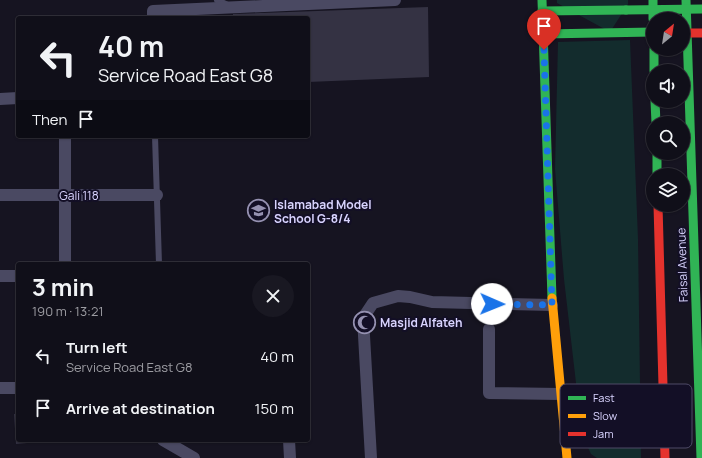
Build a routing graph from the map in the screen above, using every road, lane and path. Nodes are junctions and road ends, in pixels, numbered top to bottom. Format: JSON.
{"nodes":[{"id":1,"x":217,"y":0,"type":"edge"},
{"id":2,"x":395,"y":0,"type":"edge"},
{"id":3,"x":542,"y":0,"type":"edge"},
{"id":4,"x":653,"y":0,"type":"edge"},
{"id":5,"x":686,"y":0,"type":"edge"},
{"id":6,"x":235,"y":8,"type":"junction"},
{"id":7,"x":702,"y":9,"type":"edge"},
{"id":8,"x":542,"y":11,"type":"junction"},
{"id":9,"x":653,"y":12,"type":"edge"},
{"id":10,"x":153,"y":14,"type":"edge"},
{"id":11,"x":646,"y":32,"type":"edge"},
{"id":12,"x":690,"y":33,"type":"edge"},
{"id":13,"x":702,"y":33,"type":"edge"},
{"id":14,"x":544,"y":34,"type":"junction"},
{"id":15,"x":0,"y":98,"type":"edge"},
{"id":16,"x":16,"y":98,"type":"edge"},
{"id":17,"x":64,"y":138,"type":"edge"},
{"id":18,"x":155,"y":138,"type":"edge"},
{"id":19,"x":0,"y":195,"type":"edge"},
{"id":20,"x":66,"y":195,"type":"junction"},
{"id":21,"x":157,"y":195,"type":"junction"},
{"id":22,"x":658,"y":212,"type":"edge"},
{"id":23,"x":65,"y":262,"type":"edge"},
{"id":24,"x":159,"y":262,"type":"edge"},
{"id":25,"x":0,"y":276,"type":"edge"},
{"id":26,"x":16,"y":276,"type":"edge"},
{"id":27,"x":552,"y":305,"type":"junction"},
{"id":28,"x":489,"y":329,"type":"dead end"},
{"id":29,"x":560,"y":384,"type":"edge"},
{"id":30,"x":663,"y":384,"type":"edge"},
{"id":31,"x":0,"y":388,"type":"edge"},
{"id":32,"x":16,"y":388,"type":"edge"},
{"id":33,"x":560,"y":394,"type":"edge"},
{"id":34,"x":166,"y":442,"type":"edge"},
{"id":35,"x":289,"y":442,"type":"edge"},
{"id":36,"x":566,"y":448,"type":"edge"},
{"id":37,"x":665,"y":448,"type":"edge"},
{"id":38,"x":194,"y":458,"type":"edge"},
{"id":39,"x":290,"y":458,"type":"edge"},
{"id":40,"x":371,"y":458,"type":"edge"},
{"id":41,"x":567,"y":458,"type":"edge"},
{"id":42,"x":665,"y":458,"type":"edge"},
{"id":43,"x":701,"y":458,"type":"edge"}],
"edges":[{"from":1,"to":6,"type":"lane"},
{"from":2,"to":6,"type":"street"},
{"from":3,"to":8,"type":"main road"},
{"from":4,"to":9,"type":"main road"},
{"from":5,"to":43,"type":"main road","name":"Faisal Avenue"},
{"from":6,"to":10,"type":"street"},
{"from":7,"to":8,"type":"main road","bridge":true},
{"from":8,"to":14,"type":"main road"},
{"from":11,"to":14,"type":"main road"},
{"from":12,"to":13,"type":"main road","bridge":true},
{"from":14,"to":27,"type":"main road"},
{"from":15,"to":16,"type":"street"},
{"from":17,"to":20,"type":"street"},
{"from":18,"to":21,"type":"lane"},
{"from":19,"to":20,"type":"street","name":"Gali 118"},
{"from":20,"to":21,"type":"street","name":"Gali 118"},
{"from":20,"to":23,"type":"street"},
{"from":21,"to":24,"type":"lane"},
{"from":22,"to":30,"type":"main road","name":"Faisal Avenue"},
{"from":25,"to":26,"type":"street"},
{"from":27,"to":29,"type":"main road"},
{"from":27,"to":40,"type":"street"},
{"from":28,"to":33,"type":"street"},
{"from":31,"to":32,"type":"street"},
{"from":34,"to":38,"type":"street"},
{"from":35,"to":39,"type":"street"},
{"from":36,"to":41,"type":"main road"},
{"from":37,"to":42,"type":"main road","name":"Faisal Avenue"}]}
